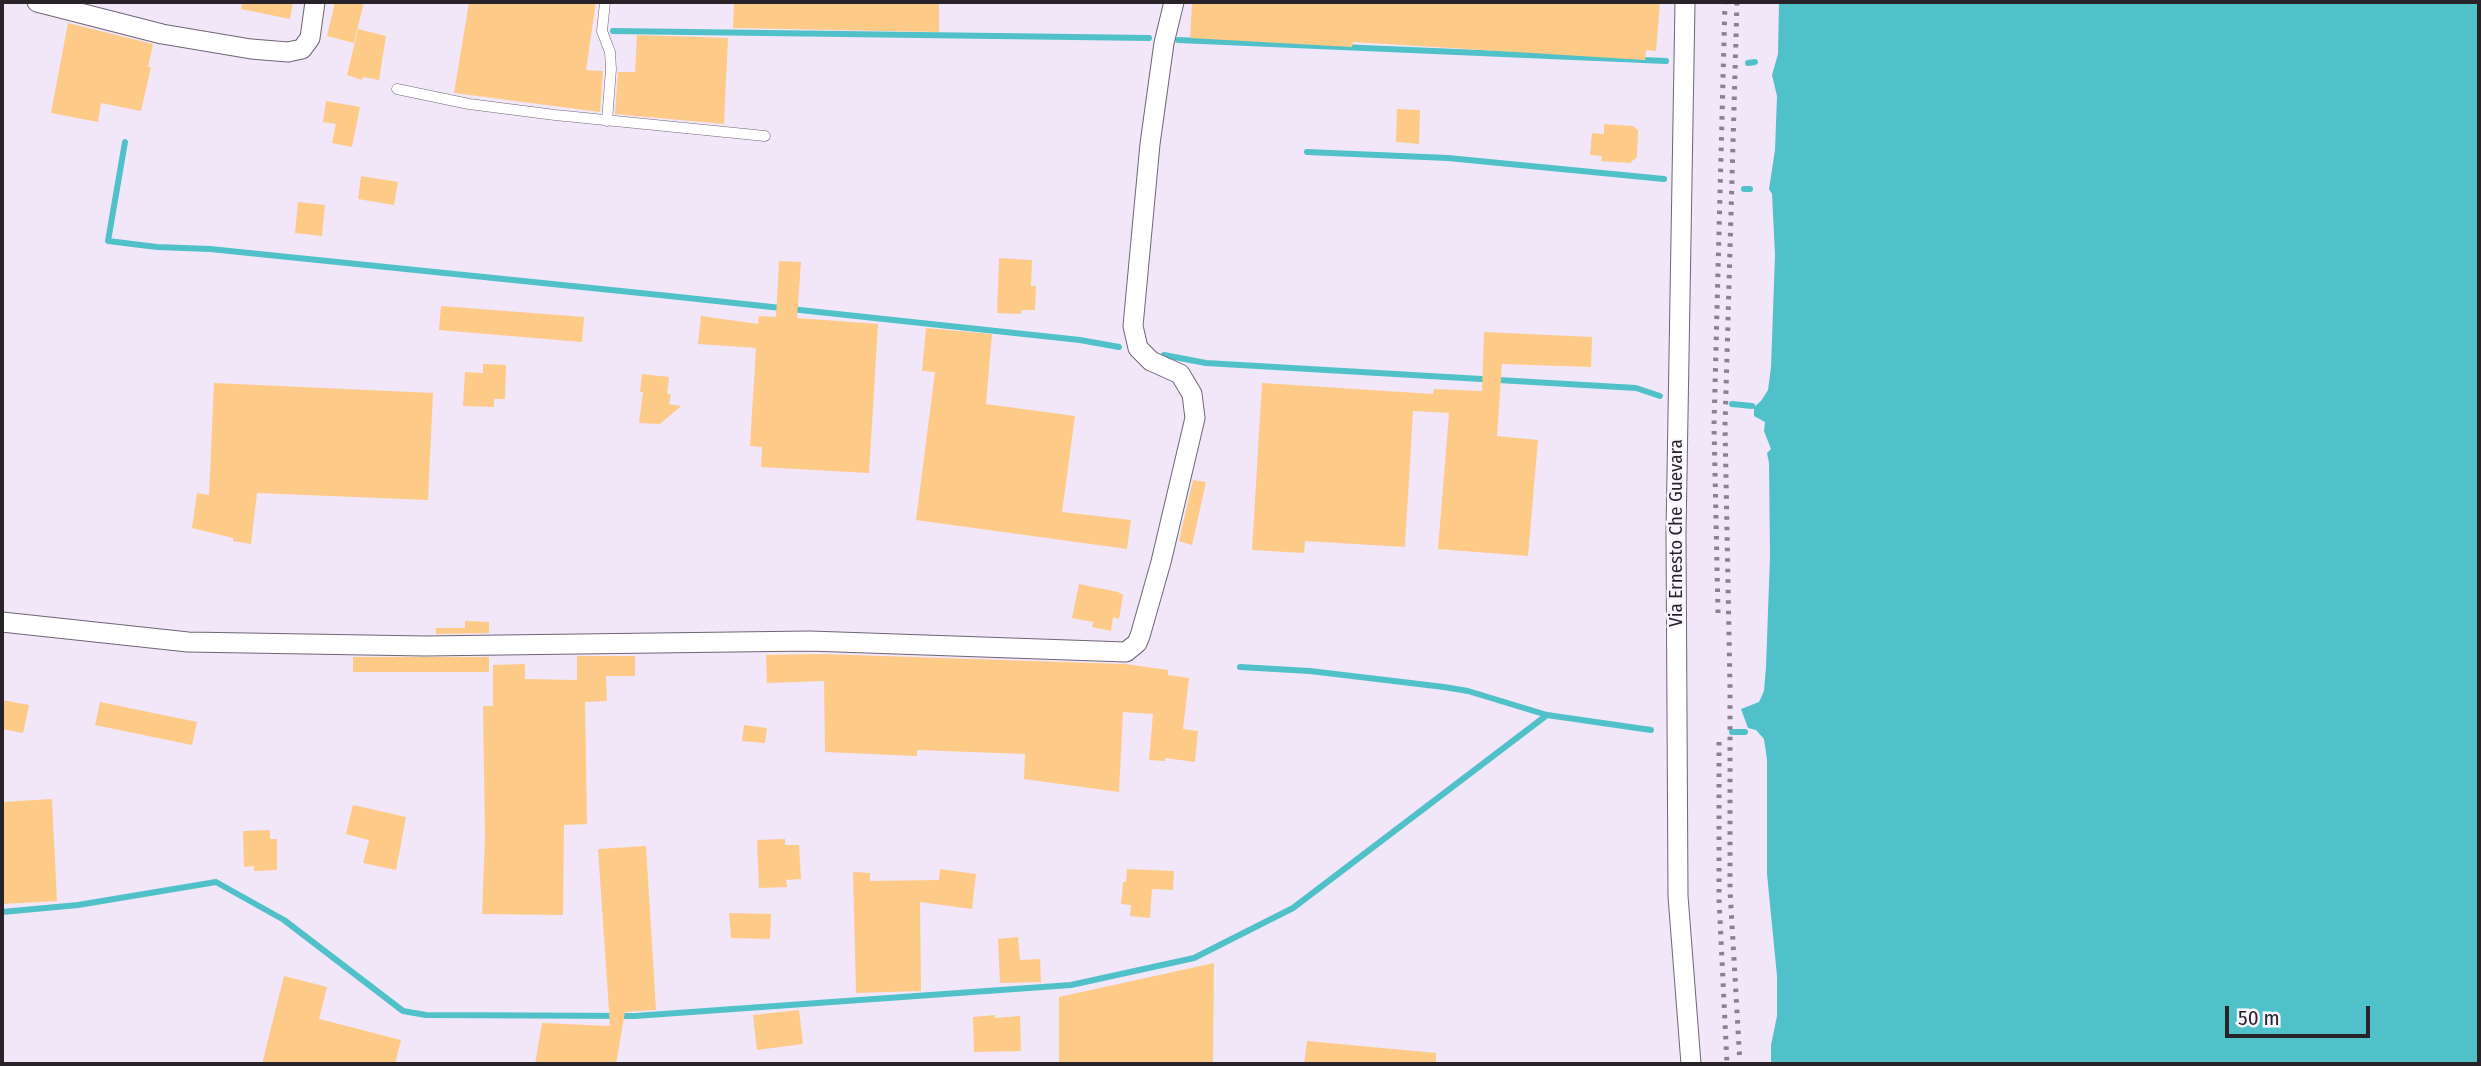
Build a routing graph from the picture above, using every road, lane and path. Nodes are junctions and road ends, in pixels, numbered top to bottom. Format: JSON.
{"nodes":[{"id":1,"x":37,"y":2,"type":"edge"},
{"id":2,"x":315,"y":2,"type":"edge"},
{"id":3,"x":605,"y":2,"type":"edge"},
{"id":4,"x":1174,"y":2,"type":"edge"},
{"id":5,"x":1685,"y":2,"type":"edge"},
{"id":6,"x":397,"y":89,"type":"dead end"},
{"id":7,"x":607,"y":121,"type":"junction"},
{"id":8,"x":765,"y":136,"type":"dead end"},
{"id":9,"x":2,"y":622,"type":"edge"},
{"id":10,"x":1691,"y":1064,"type":"edge"}],
"edges":[{"from":1,"to":2,"type":"street"},
{"from":3,"to":7,"type":"lane"},
{"from":4,"to":9,"type":"street"},
{"from":5,"to":10,"type":"street","name":"Via Ernesto Che Guevara"},
{"from":6,"to":7,"type":"lane"},
{"from":7,"to":8,"type":"lane"}]}
